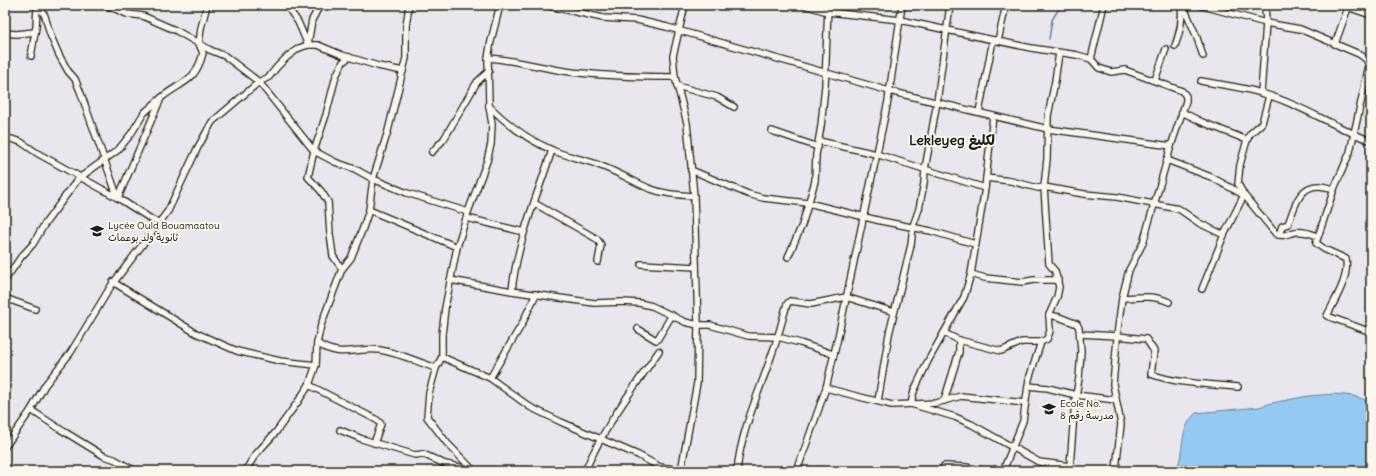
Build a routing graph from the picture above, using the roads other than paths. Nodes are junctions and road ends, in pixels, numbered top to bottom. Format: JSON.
{"nodes":[{"id":1,"x":38,"y":5,"type":"edge"},
{"id":2,"x":106,"y":5,"type":"edge"},
{"id":3,"x":208,"y":5,"type":"edge"},
{"id":4,"x":286,"y":5,"type":"edge"},
{"id":5,"x":320,"y":5,"type":"edge"},
{"id":6,"x":408,"y":5,"type":"edge"},
{"id":7,"x":500,"y":5,"type":"edge"},
{"id":8,"x":545,"y":5,"type":"edge"},
{"id":9,"x":685,"y":5,"type":"edge"},
{"id":10,"x":804,"y":5,"type":"edge"},
{"id":11,"x":828,"y":5,"type":"edge"},
{"id":12,"x":902,"y":5,"type":"edge"},
{"id":13,"x":950,"y":5,"type":"edge"},
{"id":14,"x":1006,"y":5,"type":"edge"},
{"id":15,"x":1104,"y":5,"type":"edge"},
{"id":16,"x":1182,"y":5,"type":"edge"},
{"id":17,"x":1199,"y":5,"type":"edge"},
{"id":18,"x":1265,"y":5,"type":"edge"},
{"id":19,"x":1340,"y":5,"type":"edge"},
{"id":20,"x":1348,"y":6,"type":"edge"},
{"id":21,"x":116,"y":7,"type":"edge"},
{"id":22,"x":828,"y":12,"type":"junction"},
{"id":23,"x":1371,"y":16,"type":"edge"},
{"id":24,"x":900,"y":20,"type":"junction"},
{"id":25,"x":1266,"y":23,"type":"junction"},
{"id":26,"x":946,"y":30,"type":"junction"},
{"id":27,"x":679,"y":31,"type":"junction"},
{"id":28,"x":35,"y":32,"type":"junction"},
{"id":29,"x":5,"y":33,"type":"edge"},
{"id":30,"x":996,"y":40,"type":"junction"},
{"id":31,"x":199,"y":44,"type":"junction"},
{"id":32,"x":1335,"y":44,"type":"junction"},
{"id":33,"x":308,"y":45,"type":"junction"},
{"id":34,"x":1175,"y":46,"type":"dead end"},
{"id":35,"x":1166,"y":49,"type":"dead end"},
{"id":36,"x":1059,"y":53,"type":"junction"},
{"id":37,"x":31,"y":56,"type":"dead end"},
{"id":38,"x":349,"y":56,"type":"junction"},
{"id":39,"x":1203,"y":56,"type":"dead end"},
{"id":40,"x":488,"y":58,"type":"junction"},
{"id":41,"x":1091,"y":59,"type":"junction"},
{"id":42,"x":403,"y":71,"type":"junction"},
{"id":43,"x":489,"y":71,"type":"junction"},
{"id":44,"x":825,"y":73,"type":"junction"},
{"id":45,"x":674,"y":77,"type":"junction"},
{"id":46,"x":1155,"y":80,"type":"junction"},
{"id":47,"x":1201,"y":81,"type":"dead end"},
{"id":48,"x":259,"y":82,"type":"junction"},
{"id":49,"x":677,"y":86,"type":"junction"},
{"id":50,"x":889,"y":91,"type":"junction"},
{"id":51,"x":1261,"y":93,"type":"junction"},
{"id":52,"x":1270,"y":96,"type":"junction"},
{"id":53,"x":161,"y":98,"type":"junction"},
{"id":54,"x":937,"y":102,"type":"junction"},
{"id":55,"x":489,"y":106,"type":"junction"},
{"id":56,"x":734,"y":107,"type":"dead end"},
{"id":57,"x":979,"y":112,"type":"junction"},
{"id":58,"x":1182,"y":112,"type":"junction"},
{"id":59,"x":993,"y":116,"type":"junction"},
{"id":60,"x":1048,"y":129,"type":"junction"},
{"id":61,"x":772,"y":131,"type":"dead end"},
{"id":62,"x":1354,"y":134,"type":"junction"},
{"id":63,"x":5,"y":137,"type":"edge"},
{"id":64,"x":1247,"y":140,"type":"junction"},
{"id":65,"x":1371,"y":141,"type":"edge"},
{"id":66,"x":818,"y":144,"type":"junction"},
{"id":67,"x":1171,"y":146,"type":"junction"},
{"id":68,"x":552,"y":150,"type":"junction"},
{"id":69,"x":314,"y":151,"type":"junction"},
{"id":70,"x":432,"y":152,"type":"dead end"},
{"id":71,"x":876,"y":154,"type":"junction"},
{"id":72,"x":106,"y":160,"type":"junction"},
{"id":73,"x":1167,"y":160,"type":"junction"},
{"id":74,"x":925,"y":169,"type":"junction"},
{"id":75,"x":691,"y":170,"type":"junction"},
{"id":76,"x":80,"y":178,"type":"junction"},
{"id":77,"x":986,"y":178,"type":"junction"},
{"id":78,"x":373,"y":179,"type":"junction"},
{"id":79,"x":1044,"y":187,"type":"junction"},
{"id":80,"x":985,"y":188,"type":"junction"},
{"id":81,"x":1334,"y":189,"type":"junction"},
{"id":82,"x":1244,"y":195,"type":"junction"},
{"id":83,"x":694,"y":196,"type":"junction"},
{"id":84,"x":118,"y":198,"type":"junction"},
{"id":85,"x":534,"y":203,"type":"junction"},
{"id":86,"x":808,"y":204,"type":"junction"},
{"id":87,"x":1155,"y":204,"type":"junction"},
{"id":88,"x":369,"y":210,"type":"junction"},
{"id":89,"x":467,"y":215,"type":"junction"},
{"id":90,"x":863,"y":217,"type":"junction"},
{"id":91,"x":159,"y":224,"type":"junction"},
{"id":92,"x":913,"y":226,"type":"junction"},
{"id":93,"x":524,"y":232,"type":"junction"},
{"id":94,"x":1224,"y":235,"type":"junction"},
{"id":95,"x":1279,"y":235,"type":"junction"},
{"id":96,"x":1317,"y":236,"type":"junction"},
{"id":97,"x":975,"y":244,"type":"junction"},
{"id":98,"x":457,"y":247,"type":"junction"},
{"id":99,"x":788,"y":257,"type":"dead end"},
{"id":100,"x":598,"y":262,"type":"dead end"},
{"id":101,"x":641,"y":264,"type":"dead end"},
{"id":102,"x":696,"y":267,"type":"junction"},
{"id":103,"x":342,"y":269,"type":"junction"},
{"id":104,"x":971,"y":274,"type":"junction"},
{"id":105,"x":5,"y":280,"type":"edge"},
{"id":106,"x":450,"y":280,"type":"junction"},
{"id":107,"x":1058,"y":280,"type":"junction"},
{"id":108,"x":114,"y":282,"type":"junction"},
{"id":109,"x":1202,"y":289,"type":"dead end"},
{"id":110,"x":512,"y":291,"type":"junction"},
{"id":111,"x":536,"y":294,"type":"junction"},
{"id":112,"x":846,"y":297,"type":"junction"},
{"id":113,"x":5,"y":298,"type":"edge"},
{"id":114,"x":1122,"y":298,"type":"junction"},
{"id":115,"x":1169,"y":302,"type":"dead end"},
{"id":116,"x":35,"y":309,"type":"dead end"},
{"id":117,"x":894,"y":312,"type":"junction"},
{"id":118,"x":672,"y":315,"type":"junction"},
{"id":119,"x":1049,"y":315,"type":"junction"},
{"id":120,"x":698,"y":324,"type":"junction"},
{"id":121,"x":638,"y":329,"type":"dead end"},
{"id":122,"x":1371,"y":332,"type":"edge"},
{"id":123,"x":944,"y":333,"type":"junction"},
{"id":124,"x":1080,"y":334,"type":"junction"},
{"id":125,"x":1117,"y":336,"type":"junction"},
{"id":126,"x":778,"y":337,"type":"junction"},
{"id":127,"x":960,"y":340,"type":"junction"},
{"id":128,"x":1041,"y":342,"type":"junction"},
{"id":129,"x":317,"y":343,"type":"junction"},
{"id":130,"x":660,"y":351,"type":"dead end"},
{"id":131,"x":834,"y":354,"type":"junction"},
{"id":132,"x":442,"y":357,"type":"junction"},
{"id":133,"x":316,"y":365,"type":"junction"},
{"id":134,"x":436,"y":368,"type":"junction"},
{"id":135,"x":490,"y":378,"type":"junction"},
{"id":136,"x":309,"y":385,"type":"junction"},
{"id":137,"x":1028,"y":386,"type":"junction"},
{"id":138,"x":1238,"y":387,"type":"dead end"},
{"id":139,"x":826,"y":388,"type":"junction"},
{"id":140,"x":1076,"y":395,"type":"junction"},
{"id":141,"x":944,"y":400,"type":"junction"},
{"id":142,"x":1116,"y":400,"type":"junction"},
{"id":143,"x":878,"y":401,"type":"junction"},
{"id":144,"x":1025,"y":402,"type":"junction"},
{"id":145,"x":911,"y":404,"type":"junction"},
{"id":146,"x":31,"y":410,"type":"junction"},
{"id":147,"x":340,"y":430,"type":"dead end"},
{"id":148,"x":602,"y":439,"type":"junction"},
{"id":149,"x":374,"y":443,"type":"junction"},
{"id":150,"x":5,"y":447,"type":"edge"},
{"id":151,"x":1012,"y":447,"type":"junction"},
{"id":152,"x":1071,"y":469,"type":"edge"},
{"id":153,"x":681,"y":470,"type":"edge"},
{"id":154,"x":1116,"y":470,"type":"dead end"},
{"id":155,"x":135,"y":471,"type":"edge"},
{"id":156,"x":245,"y":471,"type":"edge"},
{"id":157,"x":473,"y":471,"type":"edge"},
{"id":158,"x":585,"y":471,"type":"edge"},
{"id":159,"x":737,"y":471,"type":"edge"},
{"id":160,"x":798,"y":471,"type":"edge"},
{"id":161,"x":944,"y":471,"type":"edge"},
{"id":162,"x":986,"y":471,"type":"edge"},
{"id":163,"x":1003,"y":471,"type":"edge"}],
"edges":[{"from":1,"to":28,"type":"street"},
{"from":1,"to":72,"type":"street"},
{"from":2,"to":21,"type":"street"},
{"from":3,"to":31,"type":"street"},
{"from":4,"to":33,"type":"street"},
{"from":5,"to":33,"type":"street"},
{"from":6,"to":42,"type":"street"},
{"from":7,"to":40,"type":"street"},
{"from":8,"to":27,"type":"street"},
{"from":9,"to":27,"type":"street"},
{"from":10,"to":22,"type":"street"},
{"from":11,"to":22,"type":"street"},
{"from":12,"to":24,"type":"street"},
{"from":13,"to":26,"type":"street"},
{"from":14,"to":30,"type":"street"},
{"from":15,"to":41,"type":"street"},
{"from":16,"to":34,"type":"street"},
{"from":16,"to":39,"type":"street"},
{"from":17,"to":25,"type":"street"},
{"from":18,"to":25,"type":"street"},
{"from":19,"to":20,"type":"street"},
{"from":20,"to":23,"type":"street"},
{"from":20,"to":32,"type":"street"},
{"from":21,"to":31,"type":"street"},
{"from":22,"to":24,"type":"street"},
{"from":22,"to":44,"type":"street"},
{"from":24,"to":26,"type":"street"},
{"from":24,"to":50,"type":"street"},
{"from":25,"to":32,"type":"street"},
{"from":25,"to":51,"type":"street"},
{"from":26,"to":30,"type":"street"},
{"from":26,"to":54,"type":"street"},
{"from":27,"to":44,"type":"street"},
{"from":27,"to":45,"type":"street"},
{"from":28,"to":29,"type":"street"},
{"from":28,"to":37,"type":"street"},
{"from":30,"to":36,"type":"street"},
{"from":30,"to":57,"type":"street"},
{"from":31,"to":48,"type":"street"},
{"from":31,"to":53,"type":"street"},
{"from":32,"to":62,"type":"street"},
{"from":33,"to":38,"type":"street"},
{"from":33,"to":48,"type":"street"},
{"from":35,"to":46,"type":"street"},
{"from":36,"to":41,"type":"street"},
{"from":36,"to":60,"type":"street"},
{"from":38,"to":42,"type":"street"},
{"from":38,"to":69,"type":"street"},
{"from":40,"to":43,"type":"street"},
{"from":40,"to":45,"type":"street"},
{"from":41,"to":46,"type":"street"},
{"from":42,"to":78,"type":"street"},
{"from":43,"to":55,"type":"street"},
{"from":43,"to":70,"type":"street"},
{"from":44,"to":50,"type":"street"},
{"from":44,"to":66,"type":"street"},
{"from":45,"to":49,"type":"street"},
{"from":46,"to":58,"type":"street"},
{"from":47,"to":51,"type":"street"},
{"from":48,"to":69,"type":"street"},
{"from":48,"to":91,"type":"street"},
{"from":49,"to":56,"type":"street"},
{"from":49,"to":75,"type":"street"},
{"from":50,"to":54,"type":"street"},
{"from":50,"to":71,"type":"street"},
{"from":51,"to":52,"type":"street"},
{"from":52,"to":62,"type":"street"},
{"from":52,"to":64,"type":"street"},
{"from":53,"to":72,"type":"street"},
{"from":53,"to":84,"type":"street"},
{"from":54,"to":57,"type":"street"},
{"from":54,"to":74,"type":"street"},
{"from":55,"to":68,"type":"street"},
{"from":55,"to":89,"type":"street"},
{"from":57,"to":59,"type":"street"},
{"from":58,"to":64,"type":"street"},
{"from":58,"to":67,"type":"street"},
{"from":59,"to":60,"type":"street"},
{"from":59,"to":77,"type":"street"},
{"from":60,"to":67,"type":"street"},
{"from":60,"to":79,"type":"street"},
{"from":61,"to":66,"type":"street"},
{"from":62,"to":65,"type":"street"},
{"from":62,"to":81,"type":"street"},
{"from":63,"to":76,"type":"street"},
{"from":64,"to":82,"type":"street"},
{"from":66,"to":71,"type":"street"},
{"from":66,"to":86,"type":"street"},
{"from":67,"to":73,"type":"street"},
{"from":68,"to":83,"type":"street"},
{"from":68,"to":85,"type":"street"},
{"from":69,"to":78,"type":"street"},
{"from":69,"to":103,"type":"street"},
{"from":71,"to":74,"type":"street"},
{"from":71,"to":90,"type":"street"},
{"from":72,"to":76,"type":"street"},
{"from":72,"to":84,"type":"street"},
{"from":73,"to":82,"type":"street"},
{"from":73,"to":87,"type":"street"},
{"from":74,"to":80,"type":"street"},
{"from":74,"to":92,"type":"street"},
{"from":75,"to":83,"type":"street"},
{"from":75,"to":86,"type":"street"},
{"from":76,"to":84,"type":"street"},
{"from":76,"to":105,"type":"street"},
{"from":77,"to":79,"type":"street"},
{"from":77,"to":80,"type":"street"},
{"from":78,"to":88,"type":"street"},
{"from":78,"to":89,"type":"street"},
{"from":79,"to":87,"type":"street"},
{"from":79,"to":107,"type":"street"},
{"from":80,"to":97,"type":"street"},
{"from":81,"to":95,"type":"street"},
{"from":81,"to":96,"type":"street"},
{"from":82,"to":94,"type":"street"},
{"from":82,"to":95,"type":"street"},
{"from":83,"to":102,"type":"street"},
{"from":84,"to":91,"type":"street"},
{"from":85,"to":93,"type":"street"},
{"from":85,"to":100,"type":"street"},
{"from":86,"to":90,"type":"street"},
{"from":86,"to":99,"type":"street"},
{"from":87,"to":94,"type":"street"},
{"from":87,"to":114,"type":"street"},
{"from":88,"to":98,"type":"street"},
{"from":88,"to":103,"type":"street"},
{"from":89,"to":93,"type":"street"},
{"from":89,"to":98,"type":"street"},
{"from":90,"to":92,"type":"street"},
{"from":90,"to":112,"type":"street"},
{"from":91,"to":108,"type":"street"},
{"from":92,"to":97,"type":"street"},
{"from":92,"to":117,"type":"street"},
{"from":93,"to":110,"type":"street"},
{"from":94,"to":109,"type":"street"},
{"from":95,"to":96,"type":"street"},
{"from":96,"to":122,"type":"street"},
{"from":97,"to":104,"type":"street"},
{"from":98,"to":106,"type":"street"},
{"from":101,"to":102,"type":"street"},
{"from":102,"to":120,"type":"street"},
{"from":103,"to":129,"type":"street"},
{"from":104,"to":107,"type":"street"},
{"from":104,"to":123,"type":"street"},
{"from":106,"to":110,"type":"street"},
{"from":106,"to":132,"type":"street"},
{"from":107,"to":119,"type":"street"},
{"from":108,"to":133,"type":"street"},
{"from":108,"to":146,"type":"street"},
{"from":110,"to":111,"type":"street"},
{"from":111,"to":118,"type":"street"},
{"from":111,"to":135,"type":"street"},
{"from":112,"to":117,"type":"street"},
{"from":112,"to":126,"type":"street"},
{"from":112,"to":131,"type":"street"},
{"from":113,"to":116,"type":"street"},
{"from":114,"to":115,"type":"street"},
{"from":114,"to":125,"type":"street"},
{"from":117,"to":143,"type":"street"},
{"from":118,"to":120,"type":"street"},
{"from":118,"to":121,"type":"street"},
{"from":119,"to":124,"type":"street"},
{"from":119,"to":128,"type":"street"},
{"from":120,"to":126,"type":"street"},
{"from":120,"to":153,"type":"street"},
{"from":123,"to":127,"type":"street"},
{"from":123,"to":145,"type":"street"},
{"from":124,"to":125,"type":"street"},
{"from":124,"to":140,"type":"street"},
{"from":125,"to":138,"type":"street"},
{"from":125,"to":142,"type":"street"},
{"from":126,"to":131,"type":"street"},
{"from":126,"to":159,"type":"street"},
{"from":127,"to":128,"type":"street"},
{"from":127,"to":141,"type":"street"},
{"from":128,"to":137,"type":"street"},
{"from":129,"to":133,"type":"street"},
{"from":129,"to":134,"type":"street"},
{"from":130,"to":148,"type":"street"},
{"from":131,"to":139,"type":"street"},
{"from":132,"to":134,"type":"street"},
{"from":132,"to":135,"type":"street"},
{"from":133,"to":136,"type":"street"},
{"from":134,"to":157,"type":"street"},
{"from":135,"to":148,"type":"street"},
{"from":136,"to":149,"type":"street"},
{"from":136,"to":156,"type":"street"},
{"from":137,"to":140,"type":"street"},
{"from":137,"to":144,"type":"street"},
{"from":139,"to":143,"type":"street"},
{"from":139,"to":160,"type":"street"},
{"from":140,"to":142,"type":"street"},
{"from":140,"to":152,"type":"street"},
{"from":141,"to":144,"type":"street"},
{"from":141,"to":145,"type":"street"},
{"from":142,"to":154,"type":"street"},
{"from":143,"to":145,"type":"street"},
{"from":144,"to":151,"type":"street"},
{"from":145,"to":151,"type":"street"},
{"from":146,"to":150,"type":"street"},
{"from":146,"to":155,"type":"street"},
{"from":147,"to":149,"type":"street"},
{"from":148,"to":153,"type":"street"},
{"from":148,"to":158,"type":"street"},
{"from":149,"to":157,"type":"street"},
{"from":151,"to":152,"type":"street"},
{"from":151,"to":163,"type":"street"},
{"from":161,"to":162,"type":"street"}]}
